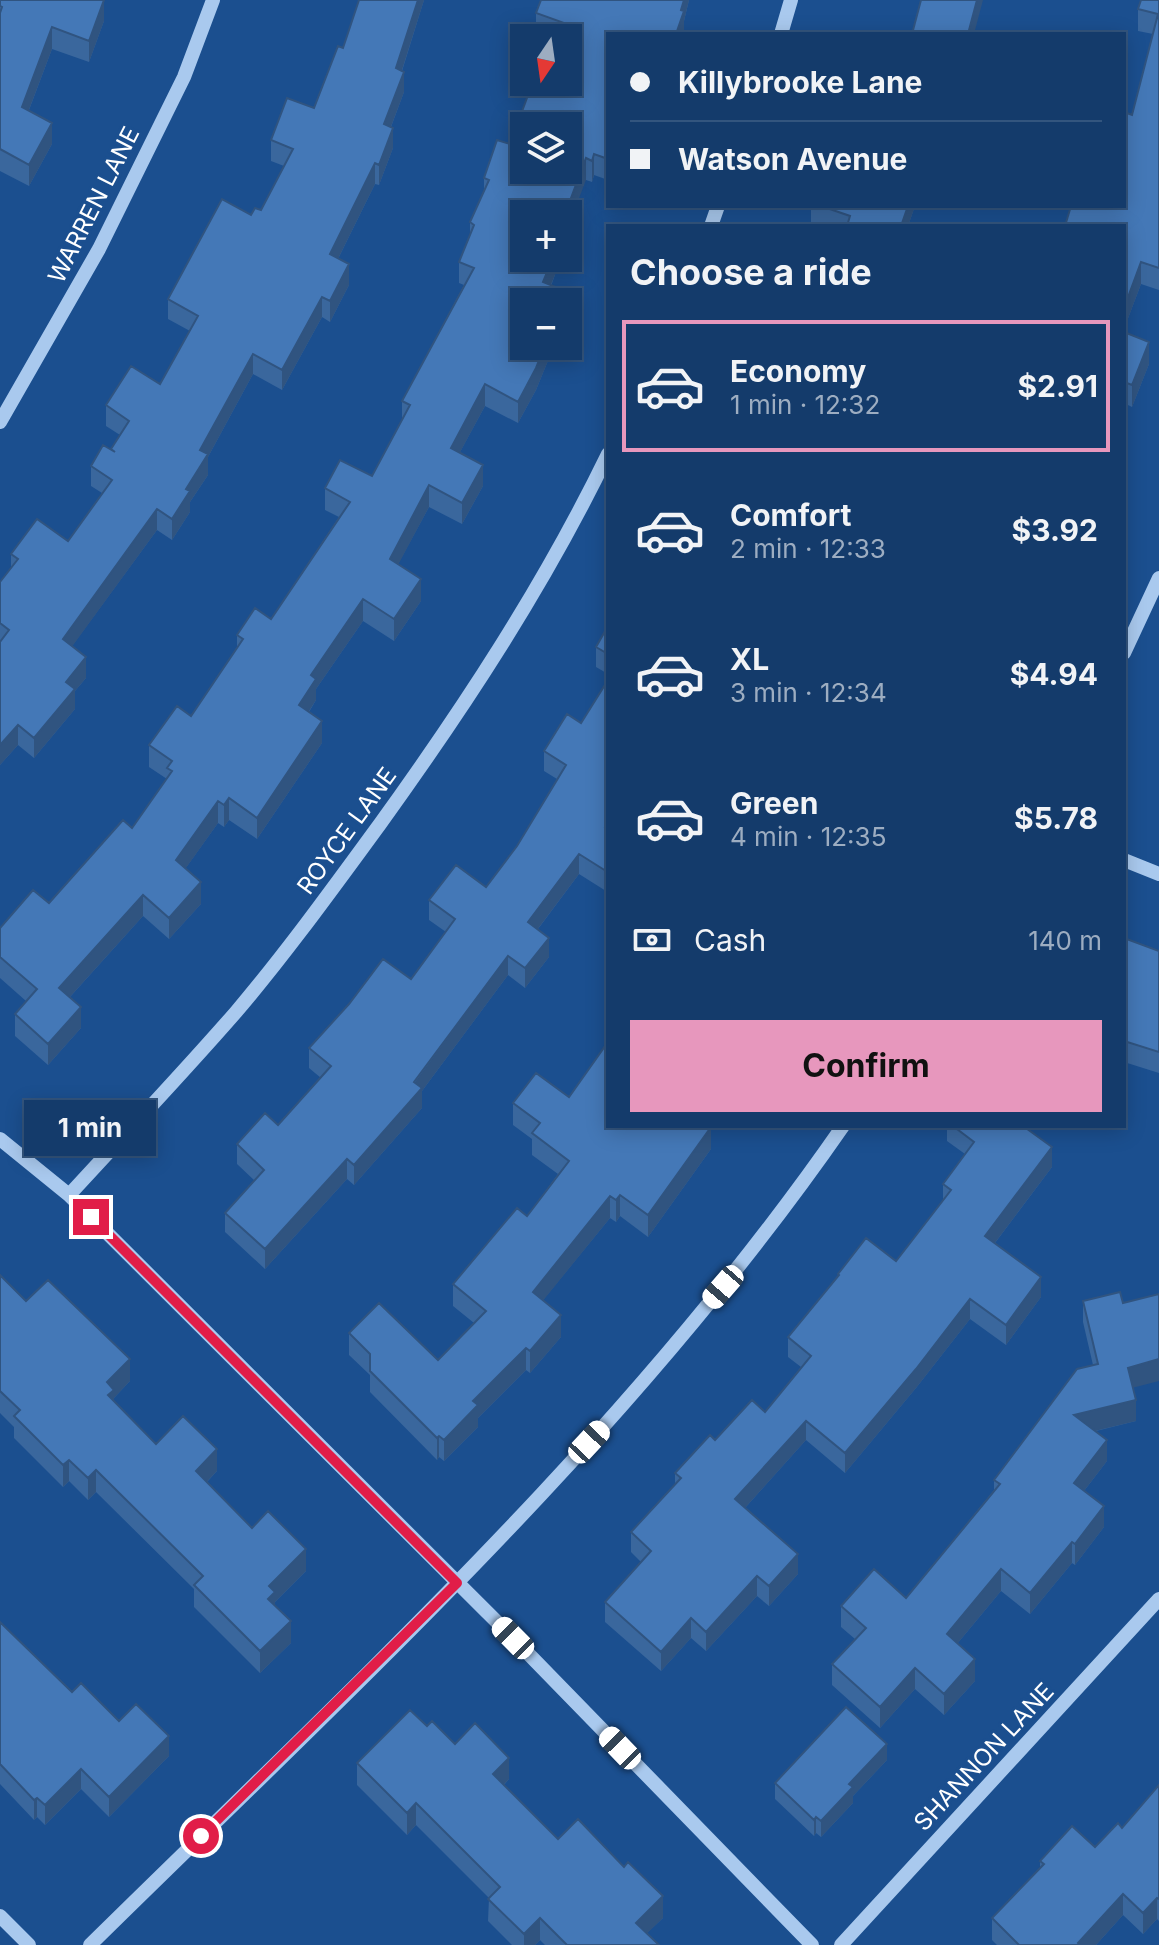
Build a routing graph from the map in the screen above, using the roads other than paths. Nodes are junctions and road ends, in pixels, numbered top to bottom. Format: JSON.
{"nodes":[{"id":1,"x":213,"y":0,"type":"edge"},
{"id":2,"x":791,"y":0,"type":"edge"},
{"id":3,"x":782,"y":32,"type":"edge"},
{"id":4,"x":0,"y":422,"type":"edge"},
{"id":5,"x":606,"y":458,"type":"edge"},
{"id":6,"x":1159,"y":578,"type":"edge"},
{"id":7,"x":1126,"y":649,"type":"edge"},
{"id":8,"x":1126,"y":861,"type":"edge"},
{"id":9,"x":1159,"y":874,"type":"edge"},
{"id":10,"x":842,"y":1128,"type":"edge"},
{"id":11,"x":0,"y":1139,"type":"edge"},
{"id":12,"x":69,"y":1195,"type":"junction"},
{"id":13,"x":457,"y":1583,"type":"junction"},
{"id":14,"x":1159,"y":1599,"type":"edge"},
{"id":15,"x":0,"y":1916,"type":"edge"},
{"id":16,"x":29,"y":1945,"type":"edge"},
{"id":17,"x":90,"y":1945,"type":"edge"},
{"id":18,"x":812,"y":1945,"type":"edge"},
{"id":19,"x":841,"y":1945,"type":"edge"}],
"edges":[{"from":1,"to":4,"type":"street","name":"WARREN LANE"},
{"from":2,"to":3,"type":"street"},
{"from":5,"to":12,"type":"street","name":"ROYCE LANE"},
{"from":6,"to":7,"type":"street"},
{"from":8,"to":9,"type":"street"},
{"from":10,"to":13,"type":"street"},
{"from":11,"to":12,"type":"street"},
{"from":12,"to":13,"type":"street"},
{"from":13,"to":17,"type":"street"},
{"from":13,"to":18,"type":"street"},
{"from":14,"to":19,"type":"street","name":"SHANNON LANE"},
{"from":15,"to":16,"type":"street"}]}
